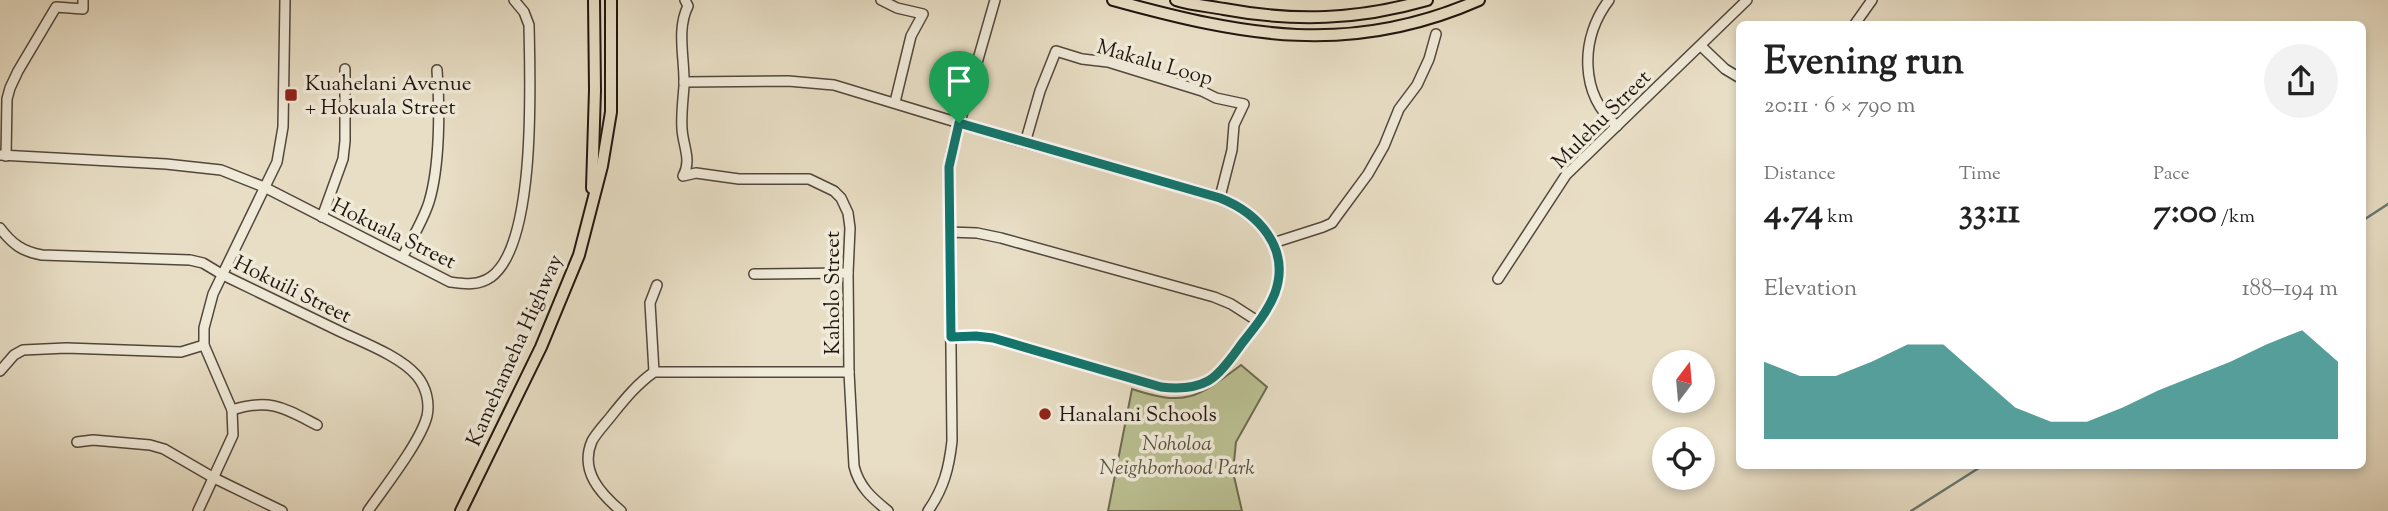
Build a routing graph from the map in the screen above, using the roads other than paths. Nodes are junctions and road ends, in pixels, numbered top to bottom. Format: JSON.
{"nodes":[{"id":1,"x":83,"y":0,"type":"edge"},
{"id":2,"x":285,"y":0,"type":"edge"},
{"id":3,"x":514,"y":0,"type":"edge"},
{"id":4,"x":594,"y":0,"type":"edge"},
{"id":5,"x":611,"y":0,"type":"edge"},
{"id":6,"x":685,"y":0,"type":"edge"},
{"id":7,"x":881,"y":0,"type":"edge"},
{"id":8,"x":995,"y":0,"type":"edge"},
{"id":9,"x":1113,"y":0,"type":"edge"},
{"id":10,"x":1176,"y":0,"type":"edge"},
{"id":11,"x":1427,"y":0,"type":"edge"},
{"id":12,"x":1479,"y":0,"type":"edge"},
{"id":13,"x":1609,"y":0,"type":"edge"},
{"id":14,"x":1747,"y":0,"type":"edge"},
{"id":15,"x":1872,"y":0,"type":"edge"},
{"id":16,"x":1857,"y":21,"type":"edge"},
{"id":17,"x":1436,"y":34,"type":"dead end"},
{"id":18,"x":1701,"y":46,"type":"junction"},
{"id":19,"x":345,"y":69,"type":"dead end"},
{"id":20,"x":437,"y":70,"type":"dead end"},
{"id":21,"x":1736,"y":76,"type":"edge"},
{"id":22,"x":684,"y":82,"type":"junction"},
{"id":23,"x":895,"y":102,"type":"junction"},
{"id":24,"x":959,"y":123,"type":"junction"},
{"id":25,"x":1617,"y":126,"type":"junction"},
{"id":26,"x":1025,"y":143,"type":"junction"},
{"id":27,"x":3,"y":156,"type":"edge"},
{"id":28,"x":264,"y":187,"type":"junction"},
{"id":29,"x":1220,"y":198,"type":"junction"},
{"id":30,"x":592,"y":201,"type":"junction"},
{"id":31,"x":322,"y":217,"type":"junction"},
{"id":32,"x":0,"y":229,"type":"edge"},
{"id":33,"x":949,"y":232,"type":"junction"},
{"id":34,"x":1273,"y":243,"type":"junction"},
{"id":35,"x":403,"y":256,"type":"junction"},
{"id":36,"x":848,"y":273,"type":"junction"},
{"id":37,"x":754,"y":274,"type":"dead end"},
{"id":38,"x":223,"y":275,"type":"junction"},
{"id":39,"x":1498,"y":279,"type":"dead end"},
{"id":40,"x":657,"y":285,"type":"dead end"},
{"id":41,"x":1259,"y":322,"type":"junction"},
{"id":42,"x":951,"y":337,"type":"junction"},
{"id":43,"x":204,"y":345,"type":"junction"},
{"id":44,"x":0,"y":371,"type":"edge"},
{"id":45,"x":654,"y":372,"type":"junction"},
{"id":46,"x":849,"y":372,"type":"junction"},
{"id":47,"x":232,"y":410,"type":"junction"},
{"id":48,"x":317,"y":425,"type":"dead end"},
{"id":49,"x":77,"y":442,"type":"dead end"},
{"id":50,"x":214,"y":478,"type":"junction"},
{"id":51,"x":198,"y":511,"type":"edge"},
{"id":52,"x":282,"y":511,"type":"edge"},
{"id":53,"x":368,"y":511,"type":"edge"},
{"id":54,"x":461,"y":511,"type":"edge"},
{"id":55,"x":621,"y":511,"type":"edge"},
{"id":56,"x":888,"y":511,"type":"edge"},
{"id":57,"x":928,"y":511,"type":"edge"}],
"edges":[{"from":1,"to":27,"type":"street"},
{"from":2,"to":28,"type":"street"},
{"from":3,"to":35,"type":"street","name":"Hokuala Street"},
{"from":4,"to":30,"type":"main road","name":"Kamehameha Highway"},
{"from":5,"to":30,"type":"main road","name":"Kamehameha Highway"},
{"from":6,"to":22,"type":"street","name":"Kaholo Street"},
{"from":7,"to":23,"type":"street"},
{"from":8,"to":24,"type":"street"},
{"from":9,"to":12,"type":"main road"},
{"from":10,"to":11,"type":"main road"},
{"from":13,"to":25,"type":"street"},
{"from":14,"to":18,"type":"street","name":"Mulehu Street"},
{"from":15,"to":16,"type":"street"},
{"from":17,"to":34,"type":"street"},
{"from":18,"to":21,"type":"street"},
{"from":18,"to":25,"type":"street","name":"Mulehu Street"},
{"from":19,"to":31,"type":"street"},
{"from":20,"to":35,"type":"street"},
{"from":22,"to":23,"type":"street"},
{"from":22,"to":36,"type":"street","name":"Kaholo Street"},
{"from":23,"to":24,"type":"street"},
{"from":24,"to":26,"type":"street"},
{"from":24,"to":33,"type":"street"},
{"from":25,"to":39,"type":"street","name":"Mulehu Street"},
{"from":26,"to":29,"type":"street"},
{"from":26,"to":29,"type":"street","name":"Makalu Loop"},
{"from":27,"to":28,"type":"street","name":"Hokuala Street"},
{"from":28,"to":31,"type":"street","name":"Hokuala Street"},
{"from":28,"to":38,"type":"street"},
{"from":29,"to":34,"type":"street"},
{"from":30,"to":54,"type":"main road","name":"Kamehameha Highway"},
{"from":31,"to":35,"type":"street","name":"Hokuala Street"},
{"from":32,"to":38,"type":"street","name":"Hokuili Street"},
{"from":33,"to":41,"type":"street"},
{"from":33,"to":42,"type":"street"},
{"from":34,"to":41,"type":"street"},
{"from":36,"to":37,"type":"street"},
{"from":36,"to":46,"type":"street","name":"Kaholo Street"},
{"from":38,"to":43,"type":"street"},
{"from":38,"to":53,"type":"street","name":"Hokuili Street"},
{"from":40,"to":45,"type":"street"},
{"from":41,"to":42,"type":"street"},
{"from":42,"to":57,"type":"street"},
{"from":43,"to":44,"type":"street"},
{"from":43,"to":47,"type":"street"},
{"from":45,"to":46,"type":"street"},
{"from":45,"to":55,"type":"street"},
{"from":46,"to":56,"type":"street","name":"Kaholo Street"},
{"from":47,"to":48,"type":"street"},
{"from":47,"to":50,"type":"street"},
{"from":49,"to":50,"type":"street"},
{"from":50,"to":51,"type":"street"},
{"from":50,"to":52,"type":"street"}]}
